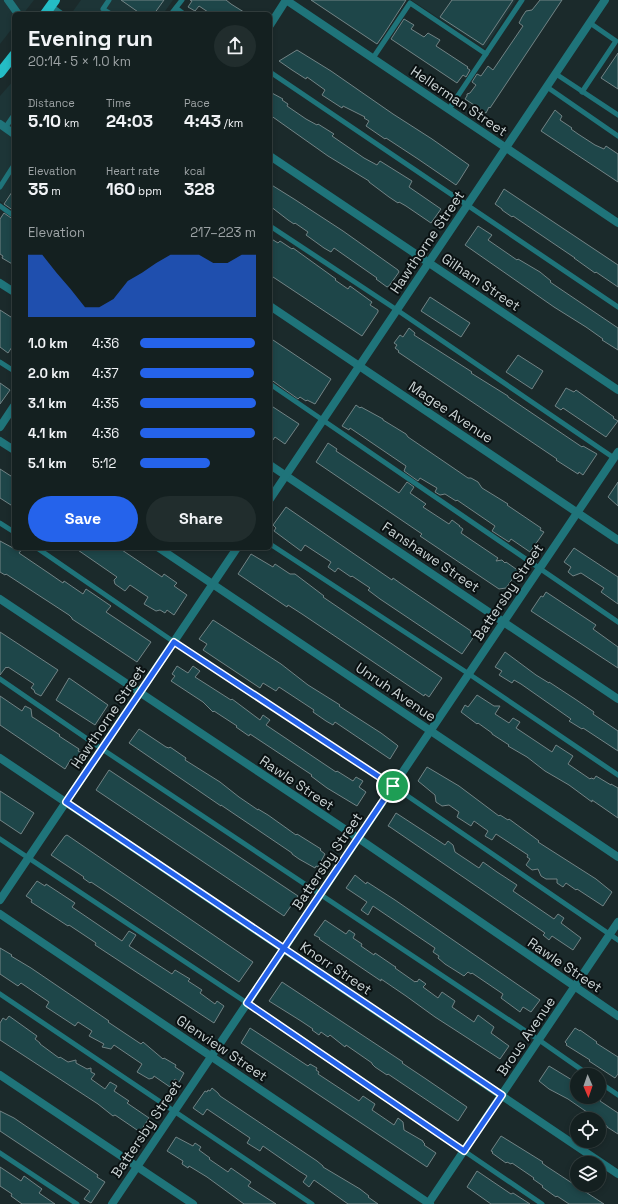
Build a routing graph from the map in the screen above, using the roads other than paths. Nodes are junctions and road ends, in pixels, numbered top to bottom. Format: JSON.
{"nodes":[{"id":1,"x":8,"y":0,"type":"edge"},
{"id":2,"x":109,"y":0,"type":"edge"},
{"id":3,"x":182,"y":0,"type":"edge"},
{"id":4,"x":286,"y":0,"type":"edge"},
{"id":5,"x":522,"y":0,"type":"edge"},
{"id":6,"x":605,"y":0,"type":"edge"},
{"id":7,"x":176,"y":8,"type":"junction"},
{"id":8,"x":17,"y":12,"type":"edge"},
{"id":9,"x":108,"y":12,"type":"edge"},
{"id":10,"x":173,"y":12,"type":"edge"},
{"id":11,"x":181,"y":12,"type":"edge"},
{"id":12,"x":272,"y":22,"type":"edge"},
{"id":13,"x":590,"y":24,"type":"junction"},
{"id":14,"x":486,"y":54,"type":"junction"},
{"id":15,"x":12,"y":58,"type":"edge"},
{"id":16,"x":373,"y":58,"type":"junction"},
{"id":17,"x":0,"y":73,"type":"edge"},
{"id":18,"x":272,"y":73,"type":"edge"},
{"id":19,"x":556,"y":74,"type":"junction"},
{"id":20,"x":547,"y":87,"type":"junction"},
{"id":21,"x":582,"y":92,"type":"junction"},
{"id":22,"x":449,"y":109,"type":"junction"},
{"id":23,"x":618,"y":115,"type":"edge"},
{"id":24,"x":12,"y":118,"type":"edge"},
{"id":25,"x":3,"y":126,"type":"edge"},
{"id":26,"x":12,"y":133,"type":"edge"},
{"id":27,"x":618,"y":136,"type":"edge"},
{"id":28,"x":506,"y":148,"type":"junction"},
{"id":29,"x":272,"y":157,"type":"edge"},
{"id":30,"x":12,"y":168,"type":"edge"},
{"id":31,"x":0,"y":187,"type":"edge"},
{"id":32,"x":467,"y":205,"type":"junction"},
{"id":33,"x":0,"y":206,"type":"edge"},
{"id":34,"x":12,"y":215,"type":"edge"},
{"id":35,"x":618,"y":223,"type":"edge"},
{"id":36,"x":272,"y":227,"type":"edge"},
{"id":37,"x":429,"y":262,"type":"junction"},
{"id":38,"x":0,"y":283,"type":"edge"},
{"id":39,"x":12,"y":291,"type":"edge"},
{"id":40,"x":272,"y":307,"type":"edge"},
{"id":41,"x":618,"y":307,"type":"edge"},
{"id":42,"x":397,"y":310,"type":"junction"},
{"id":43,"x":0,"y":362,"type":"edge"},
{"id":44,"x":359,"y":366,"type":"junction"},
{"id":45,"x":12,"y":370,"type":"edge"},
{"id":46,"x":272,"y":385,"type":"edge"},
{"id":47,"x":618,"y":390,"type":"edge"},
{"id":48,"x":12,"y":409,"type":"edge"},
{"id":49,"x":323,"y":419,"type":"junction"},
{"id":50,"x":0,"y":427,"type":"edge"},
{"id":51,"x":0,"y":441,"type":"edge"},
{"id":52,"x":12,"y":449,"type":"edge"},
{"id":53,"x":616,"y":455,"type":"edge"},
{"id":54,"x":272,"y":465,"type":"edge"},
{"id":55,"x":286,"y":475,"type":"junction"},
{"id":56,"x":272,"y":496,"type":"edge"},
{"id":57,"x":577,"y":513,"type":"junction"},
{"id":58,"x":0,"y":523,"type":"edge"},
{"id":59,"x":12,"y":531,"type":"edge"},
{"id":60,"x":618,"y":540,"type":"edge"},
{"id":61,"x":272,"y":545,"type":"edge"},
{"id":62,"x":40,"y":550,"type":"edge"},
{"id":63,"x":162,"y":550,"type":"edge"},
{"id":64,"x":236,"y":550,"type":"edge"},
{"id":65,"x":540,"y":568,"type":"junction"},
{"id":66,"x":213,"y":584,"type":"junction"},
{"id":67,"x":0,"y":599,"type":"edge"},
{"id":68,"x":504,"y":622,"type":"junction"},
{"id":69,"x":618,"y":622,"type":"edge"},
{"id":70,"x":174,"y":642,"type":"junction"},
{"id":71,"x":469,"y":674,"type":"junction"},
{"id":72,"x":0,"y":679,"type":"edge"},
{"id":73,"x":139,"y":693,"type":"junction"},
{"id":74,"x":618,"y":699,"type":"edge"},
{"id":75,"x":430,"y":731,"type":"junction"},
{"id":76,"x":102,"y":749,"type":"junction"},
{"id":77,"x":0,"y":758,"type":"edge"},
{"id":78,"x":618,"y":775,"type":"edge"},
{"id":79,"x":393,"y":786,"type":"junction"},
{"id":80,"x":66,"y":802,"type":"junction"},
{"id":81,"x":358,"y":838,"type":"junction"},
{"id":82,"x":0,"y":839,"type":"edge"},
{"id":83,"x":618,"y":857,"type":"edge"},
{"id":84,"x":28,"y":858,"type":"junction"},
{"id":85,"x":320,"y":894,"type":"junction"},
{"id":86,"x":0,"y":900,"type":"edge"},
{"id":87,"x":0,"y":914,"type":"edge"},
{"id":88,"x":618,"y":922,"type":"edge"},
{"id":89,"x":610,"y":934,"type":"junction"},
{"id":90,"x":618,"y":940,"type":"edge"},
{"id":91,"x":284,"y":948,"type":"junction"},
{"id":92,"x":574,"y":987,"type":"junction"},
{"id":93,"x":0,"y":994,"type":"edge"},
{"id":94,"x":247,"y":1003,"type":"junction"},
{"id":95,"x":618,"y":1016,"type":"edge"},
{"id":96,"x":539,"y":1040,"type":"junction"},
{"id":97,"x":211,"y":1056,"type":"junction"},
{"id":98,"x":580,"y":1068,"type":"edge"},
{"id":99,"x":0,"y":1074,"type":"edge"},
{"id":100,"x":606,"y":1087,"type":"edge"},
{"id":101,"x":502,"y":1095,"type":"junction"},
{"id":102,"x":618,"y":1095,"type":"edge"},
{"id":103,"x":174,"y":1111,"type":"junction"},
{"id":104,"x":464,"y":1151,"type":"junction"},
{"id":105,"x":0,"y":1153,"type":"edge"},
{"id":106,"x":137,"y":1166,"type":"junction"},
{"id":107,"x":618,"y":1174,"type":"edge"},
{"id":108,"x":77,"y":1204,"type":"edge"},
{"id":109,"x":112,"y":1204,"type":"edge"},
{"id":110,"x":192,"y":1204,"type":"edge"},
{"id":111,"x":312,"y":1204,"type":"edge"},
{"id":112,"x":429,"y":1204,"type":"edge"},
{"id":113,"x":542,"y":1204,"type":"edge"}],
"edges":[{"from":1,"to":8,"type":"street"},
{"from":2,"to":9,"type":"lane"},
{"from":3,"to":7,"type":"lane"},
{"from":4,"to":12,"type":"street"},
{"from":4,"to":16,"type":"street","name":"Hellerman Street"},
{"from":5,"to":14,"type":"lane"},
{"from":6,"to":13,"type":"street","name":"Hawthorne Street"},
{"from":7,"to":10,"type":"lane"},
{"from":7,"to":11,"type":"lane"},
{"from":13,"to":19,"type":"street","name":"Hawthorne Street"},
{"from":13,"to":21,"type":"lane"},
{"from":14,"to":16,"type":"lane"},
{"from":14,"to":22,"type":"lane"},
{"from":15,"to":17,"type":"main road"},
{"from":16,"to":22,"type":"street","name":"Hellerman Street"},
{"from":18,"to":32,"type":"lane"},
{"from":19,"to":20,"type":"street","name":"Hawthorne Street"},
{"from":19,"to":21,"type":"lane"},
{"from":20,"to":27,"type":"lane"},
{"from":20,"to":28,"type":"street","name":"Hawthorne Street"},
{"from":21,"to":23,"type":"lane"},
{"from":22,"to":28,"type":"street","name":"Hellerman Street"},
{"from":24,"to":25,"type":"lane"},
{"from":25,"to":26,"type":"street"},
{"from":28,"to":32,"type":"street","name":"Hawthorne Street"},
{"from":28,"to":35,"type":"street","name":"Hellerman Street"},
{"from":29,"to":37,"type":"street","name":"Gilham Street"},
{"from":30,"to":31,"type":"lane"},
{"from":32,"to":37,"type":"street","name":"Hawthorne Street"},
{"from":32,"to":41,"type":"lane"},
{"from":33,"to":34,"type":"lane"},
{"from":36,"to":42,"type":"lane"},
{"from":37,"to":42,"type":"street","name":"Hawthorne Street"},
{"from":37,"to":47,"type":"street","name":"Gilham Street"},
{"from":38,"to":39,"type":"street"},
{"from":40,"to":44,"type":"street","name":"Magee Avenue"},
{"from":42,"to":44,"type":"street","name":"Hawthorne Street"},
{"from":42,"to":53,"type":"lane"},
{"from":43,"to":45,"type":"lane"},
{"from":44,"to":49,"type":"street","name":"Hawthorne Street"},
{"from":44,"to":57,"type":"street","name":"Magee Avenue"},
{"from":46,"to":49,"type":"lane"},
{"from":48,"to":50,"type":"street"},
{"from":49,"to":55,"type":"street","name":"Hawthorne Street"},
{"from":49,"to":65,"type":"lane"},
{"from":51,"to":52,"type":"street"},
{"from":53,"to":57,"type":"street","name":"Battersby Street"},
{"from":54,"to":55,"type":"street","name":"Fanshawe Street"},
{"from":55,"to":56,"type":"street","name":"Hawthorne Street"},
{"from":55,"to":68,"type":"street","name":"Fanshawe Street"},
{"from":57,"to":60,"type":"street","name":"Magee Avenue"},
{"from":57,"to":65,"type":"street","name":"Battersby Street"},
{"from":58,"to":59,"type":"lane"},
{"from":61,"to":71,"type":"lane"},
{"from":62,"to":70,"type":"lane"},
{"from":63,"to":66,"type":"street","name":"Unruh Avenue"},
{"from":64,"to":66,"type":"street","name":"Hawthorne Street"},
{"from":65,"to":68,"type":"street","name":"Battersby Street"},
{"from":65,"to":69,"type":"lane"},
{"from":66,"to":70,"type":"street","name":"Hawthorne Street"},
{"from":66,"to":75,"type":"street","name":"Unruh Avenue"},
{"from":67,"to":73,"type":"street","name":"Rawle Street"},
{"from":68,"to":71,"type":"street","name":"Battersby Street"},
{"from":68,"to":74,"type":"street","name":"Fanshawe Street"},
{"from":70,"to":73,"type":"street","name":"Hawthorne Street"},
{"from":70,"to":79,"type":"lane"},
{"from":71,"to":75,"type":"street","name":"Battersby Street"},
{"from":71,"to":78,"type":"lane"},
{"from":72,"to":76,"type":"lane"},
{"from":73,"to":76,"type":"street","name":"Hawthorne Street"},
{"from":73,"to":81,"type":"street","name":"Rawle Street"},
{"from":75,"to":79,"type":"street","name":"Battersby Street"},
{"from":75,"to":83,"type":"street","name":"Unruh Avenue"},
{"from":76,"to":80,"type":"street","name":"Hawthorne Street"},
{"from":76,"to":85,"type":"lane"},
{"from":77,"to":80,"type":"street","name":"Knorr Street"},
{"from":79,"to":81,"type":"street","name":"Battersby Street"},
{"from":79,"to":89,"type":"lane"},
{"from":80,"to":84,"type":"street","name":"Hawthorne Street"},
{"from":80,"to":91,"type":"street","name":"Knorr Street"},
{"from":81,"to":85,"type":"street","name":"Battersby Street"},
{"from":81,"to":92,"type":"street","name":"Rawle Street"},
{"from":82,"to":84,"type":"lane"},
{"from":84,"to":86,"type":"street","name":"Hawthorne Street"},
{"from":84,"to":94,"type":"lane"},
{"from":85,"to":91,"type":"street","name":"Battersby Street"},
{"from":85,"to":96,"type":"lane"},
{"from":87,"to":97,"type":"street","name":"Glenview Street"},
{"from":88,"to":89,"type":"street","name":"Brous Avenue"},
{"from":89,"to":90,"type":"lane"},
{"from":89,"to":92,"type":"street","name":"Brous Avenue"},
{"from":91,"to":94,"type":"street","name":"Battersby Street"},
{"from":91,"to":101,"type":"street","name":"Knorr Street"},
{"from":92,"to":95,"type":"street","name":"Rawle Street"},
{"from":92,"to":96,"type":"street","name":"Brous Avenue"},
{"from":93,"to":103,"type":"lane"},
{"from":94,"to":97,"type":"street","name":"Battersby Street"},
{"from":94,"to":104,"type":"lane"},
{"from":96,"to":98,"type":"lane"},
{"from":96,"to":101,"type":"street","name":"Brous Avenue"},
{"from":97,"to":103,"type":"street","name":"Battersby Street"},
{"from":97,"to":112,"type":"street","name":"Glenview Street"},
{"from":99,"to":106,"type":"street"},
{"from":100,"to":102,"type":"lane"},
{"from":101,"to":104,"type":"street","name":"Brous Avenue"},
{"from":101,"to":107,"type":"street","name":"Knorr Street"},
{"from":103,"to":106,"type":"street","name":"Battersby Street"},
{"from":103,"to":111,"type":"lane"},
{"from":104,"to":112,"type":"street","name":"Brous Avenue"},
{"from":104,"to":113,"type":"lane"},
{"from":105,"to":108,"type":"lane"},
{"from":106,"to":109,"type":"street","name":"Battersby Street"},
{"from":106,"to":110,"type":"street"}]}
